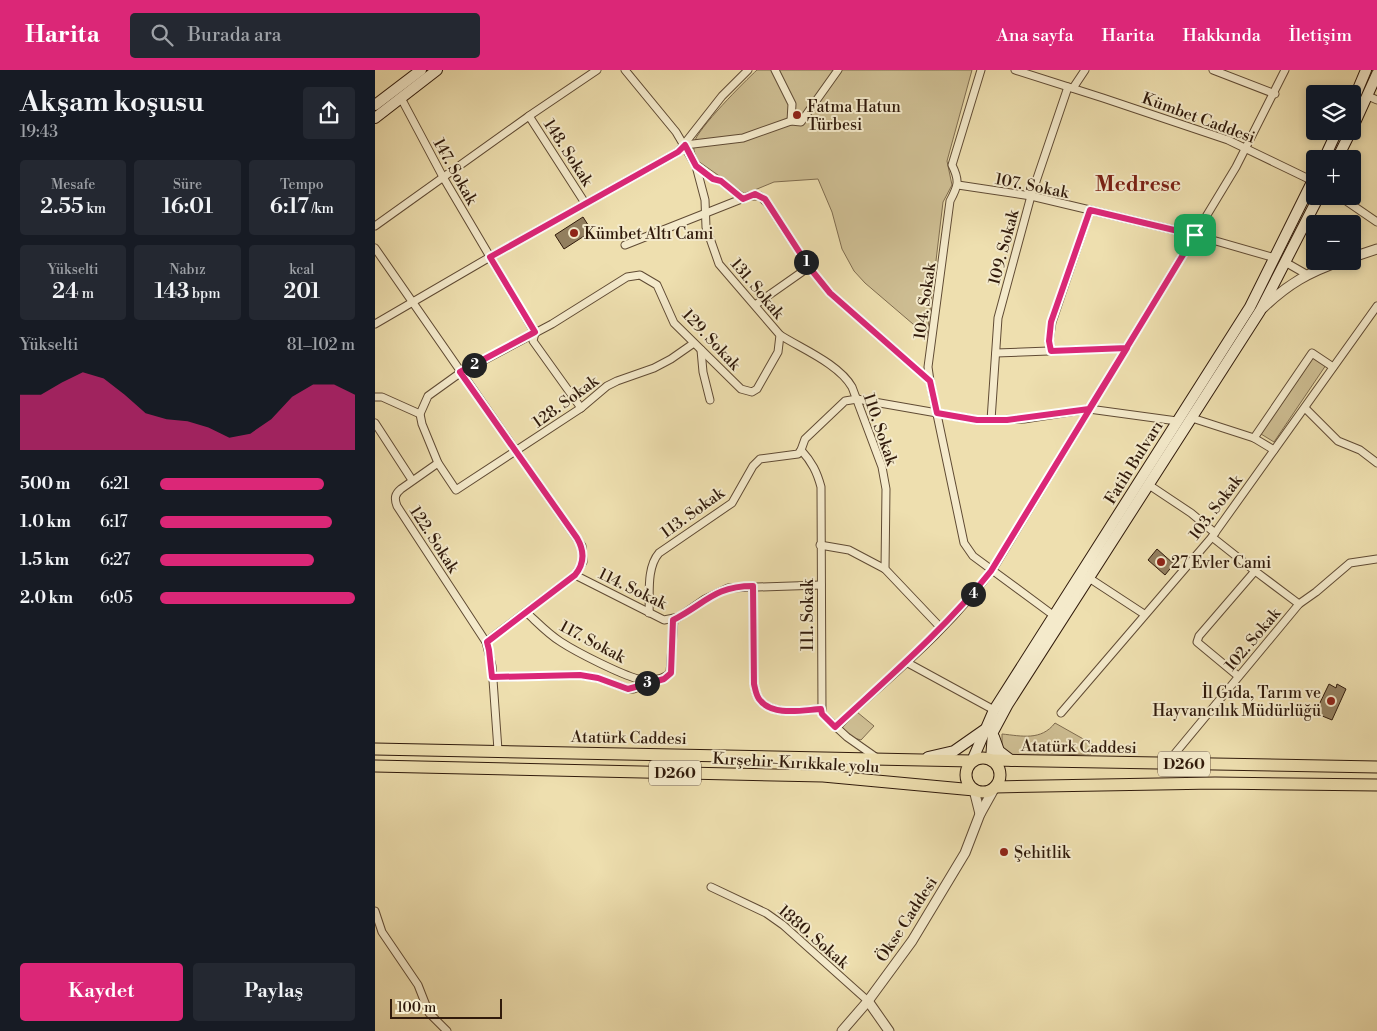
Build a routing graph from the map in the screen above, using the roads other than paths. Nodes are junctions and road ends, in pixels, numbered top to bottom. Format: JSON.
{"nodes":[{"id":1,"x":421,"y":70,"type":"edge"},
{"id":2,"x":437,"y":70,"type":"edge"},
{"id":3,"x":597,"y":70,"type":"edge"},
{"id":4,"x":625,"y":70,"type":"edge"},
{"id":5,"x":748,"y":70,"type":"edge"},
{"id":6,"x":775,"y":70,"type":"edge"},
{"id":7,"x":837,"y":70,"type":"edge"},
{"id":8,"x":981,"y":70,"type":"edge"},
{"id":9,"x":1015,"y":70,"type":"edge"},
{"id":10,"x":1085,"y":70,"type":"edge"},
{"id":11,"x":1213,"y":70,"type":"edge"},
{"id":12,"x":1285,"y":70,"type":"edge"},
{"id":13,"x":1366,"y":70,"type":"edge"},
{"id":14,"x":1377,"y":74,"type":"edge"},
{"id":15,"x":1360,"y":85,"type":"edge"},
{"id":16,"x":1071,"y":87,"type":"junction"},
{"id":17,"x":1275,"y":94,"type":"junction"},
{"id":18,"x":401,"y":98,"type":"junction"},
{"id":19,"x":1372,"y":98,"type":"edge"},
{"id":20,"x":375,"y":105,"type":"edge"},
{"id":21,"x":1361,"y":115,"type":"edge"},
{"id":22,"x":529,"y":116,"type":"junction"},
{"id":23,"x":375,"y":118,"type":"edge"},
{"id":24,"x":791,"y":121,"type":"junction"},
{"id":25,"x":685,"y":145,"type":"junction"},
{"id":26,"x":1246,"y":148,"type":"junction"},
{"id":27,"x":696,"y":166,"type":"junction"},
{"id":28,"x":1306,"y":175,"type":"edge"},
{"id":29,"x":443,"y":177,"type":"junction"},
{"id":30,"x":958,"y":186,"type":"junction"},
{"id":31,"x":1031,"y":196,"type":"junction"},
{"id":32,"x":1306,"y":198,"type":"edge"},
{"id":33,"x":743,"y":199,"type":"junction"},
{"id":34,"x":585,"y":203,"type":"junction"},
{"id":35,"x":1314,"y":205,"type":"edge"},
{"id":36,"x":1353,"y":205,"type":"edge"},
{"id":37,"x":1090,"y":210,"type":"junction"},
{"id":38,"x":705,"y":214,"type":"junction"},
{"id":39,"x":1376,"y":219,"type":"edge"},
{"id":40,"x":375,"y":226,"type":"edge"},
{"id":41,"x":1195,"y":235,"type":"junction"},
{"id":42,"x":625,"y":245,"type":"dead end"},
{"id":43,"x":375,"y":248,"type":"edge"},
{"id":44,"x":1377,"y":249,"type":"edge"},
{"id":45,"x":1361,"y":254,"type":"edge"},
{"id":46,"x":490,"y":257,"type":"junction"},
{"id":47,"x":1280,"y":260,"type":"junction"},
{"id":48,"x":809,"y":267,"type":"junction"},
{"id":49,"x":1317,"y":270,"type":"edge"},
{"id":50,"x":1306,"y":274,"type":"junction"},
{"id":51,"x":413,"y":302,"type":"junction"},
{"id":52,"x":755,"y":305,"type":"junction"},
{"id":53,"x":1377,"y":306,"type":"edge"},
{"id":54,"x":1260,"y":311,"type":"junction"},
{"id":55,"x":375,"y":324,"type":"edge"},
{"id":56,"x":535,"y":332,"type":"junction"},
{"id":57,"x":780,"y":335,"type":"junction"},
{"id":58,"x":694,"y":343,"type":"junction"},
{"id":59,"x":1127,"y":348,"type":"junction"},
{"id":60,"x":701,"y":350,"type":"junction"},
{"id":61,"x":1051,"y":351,"type":"junction"},
{"id":62,"x":996,"y":354,"type":"junction"},
{"id":63,"x":1333,"y":367,"type":"junction"},
{"id":64,"x":460,"y":372,"type":"junction"},
{"id":65,"x":930,"y":381,"type":"junction"},
{"id":66,"x":752,"y":392,"type":"joint"},
{"id":67,"x":375,"y":398,"type":"edge"},
{"id":68,"x":857,"y":399,"type":"junction"},
{"id":69,"x":710,"y":400,"type":"dead end"},
{"id":70,"x":581,"y":408,"type":"junction"},
{"id":71,"x":1305,"y":408,"type":"junction"},
{"id":72,"x":1089,"y":409,"type":"junction"},
{"id":73,"x":937,"y":413,"type":"junction"},
{"id":74,"x":420,"y":414,"type":"junction"},
{"id":75,"x":1193,"y":418,"type":"junction"},
{"id":76,"x":991,"y":420,"type":"junction"},
{"id":77,"x":1177,"y":421,"type":"junction"},
{"id":78,"x":375,"y":423,"type":"edge"},
{"id":79,"x":1254,"y":438,"type":"junction"},
{"id":80,"x":801,"y":450,"type":"junction"},
{"id":81,"x":1274,"y":450,"type":"junction"},
{"id":82,"x":516,"y":452,"type":"junction"},
{"id":83,"x":438,"y":463,"type":"junction"},
{"id":84,"x":1377,"y":463,"type":"edge"},
{"id":85,"x":412,"y":480,"type":"junction"},
{"id":86,"x":1149,"y":485,"type":"junction"},
{"id":87,"x":1213,"y":535,"type":"junction"},
{"id":88,"x":820,"y":545,"type":"junction"},
{"id":89,"x":1377,"y":560,"type":"edge"},
{"id":90,"x":885,"y":570,"type":"junction"},
{"id":91,"x":991,"y":571,"type":"junction"},
{"id":92,"x":1255,"y":571,"type":"junction"},
{"id":93,"x":575,"y":575,"type":"junction"},
{"id":94,"x":1089,"y":578,"type":"junction"},
{"id":95,"x":821,"y":585,"type":"junction"},
{"id":96,"x":753,"y":586,"type":"junction"},
{"id":97,"x":1299,"y":604,"type":"junction"},
{"id":98,"x":526,"y":612,"type":"junction"},
{"id":99,"x":649,"y":613,"type":"junction"},
{"id":100,"x":1144,"y":614,"type":"junction"},
{"id":101,"x":1053,"y":615,"type":"junction"},
{"id":102,"x":673,"y":620,"type":"junction"},
{"id":103,"x":941,"y":628,"type":"junction"},
{"id":104,"x":487,"y":642,"type":"junction"},
{"id":105,"x":906,"y":662,"type":"junction"},
{"id":106,"x":1238,"y":676,"type":"junction"},
{"id":107,"x":492,"y":677,"type":"junction"},
{"id":108,"x":655,"y":680,"type":"junction"},
{"id":109,"x":821,"y":709,"type":"junction"},
{"id":110,"x":994,"y":710,"type":"junction"},
{"id":111,"x":1061,"y":714,"type":"dead end"},
{"id":112,"x":835,"y":727,"type":"junction"},
{"id":113,"x":989,"y":731,"type":"junction"},
{"id":114,"x":375,"y":748,"type":"edge"},
{"id":115,"x":498,"y":750,"type":"junction"},
{"id":116,"x":877,"y":759,"type":"junction"},
{"id":117,"x":918,"y":759,"type":"junction"},
{"id":118,"x":991,"y":760,"type":"junction"},
{"id":119,"x":972,"y":761,"type":"junction"},
{"id":120,"x":1012,"y":761,"type":"junction"},
{"id":121,"x":1167,"y":763,"type":"junction"},
{"id":122,"x":375,"y":766,"type":"edge"},
{"id":123,"x":1377,"y":767,"type":"edge"},
{"id":124,"x":1377,"y":785,"type":"edge"},
{"id":125,"x":995,"y":787,"type":"junction"},
{"id":126,"x":974,"y":790,"type":"junction"},
{"id":127,"x":980,"y":814,"type":"junction"},
{"id":128,"x":711,"y":887,"type":"dead end"},
{"id":129,"x":375,"y":911,"type":"edge"},
{"id":130,"x":868,"y":1001,"type":"junction"},
{"id":131,"x":447,"y":1031,"type":"edge"},
{"id":132,"x":842,"y":1031,"type":"edge"},
{"id":133,"x":889,"y":1031,"type":"edge"}],
"edges":[{"from":1,"to":20,"type":"main road"},
{"from":2,"to":18,"type":"main road"},
{"from":3,"to":22,"type":"street"},
{"from":4,"to":25,"type":"street","name":"131. Sokak"},
{"from":5,"to":25,"type":"street"},
{"from":6,"to":24,"type":"street"},
{"from":7,"to":24,"type":"street"},
{"from":8,"to":30,"type":"street"},
{"from":9,"to":16,"type":"street","name":"Kümbet Caddesi"},
{"from":10,"to":16,"type":"street","name":"109. Sokak"},
{"from":11,"to":17,"type":"street"},
{"from":12,"to":17,"type":"street"},
{"from":13,"to":15,"type":"main road"},
{"from":14,"to":19,"type":"main road"},
{"from":16,"to":26,"type":"street","name":"Kümbet Caddesi"},
{"from":16,"to":31,"type":"street","name":"109. Sokak"},
{"from":17,"to":26,"type":"street"},
{"from":18,"to":23,"type":"main road"},
{"from":18,"to":29,"type":"street","name":"147. Sokak"},
{"from":19,"to":21,"type":"main road"},
{"from":22,"to":29,"type":"street"},
{"from":22,"to":34,"type":"street","name":"148. Sokak"},
{"from":24,"to":25,"type":"street"},
{"from":25,"to":27,"type":"street","name":"131. Sokak"},
{"from":25,"to":34,"type":"street"},
{"from":26,"to":28,"type":"street","name":"Kümbet Caddesi"},
{"from":26,"to":41,"type":"street"},
{"from":27,"to":33,"type":"street"},
{"from":27,"to":38,"type":"street","name":"131. Sokak"},
{"from":29,"to":40,"type":"street"},
{"from":29,"to":46,"type":"street","name":"147. Sokak"},
{"from":30,"to":31,"type":"street","name":"107. Sokak"},
{"from":30,"to":65,"type":"street","name":"104. Sokak"},
{"from":31,"to":37,"type":"street","name":"107. Sokak"},
{"from":31,"to":62,"type":"street","name":"109. Sokak"},
{"from":32,"to":47,"type":"main road","name":"Fatih Bulvarı"},
{"from":33,"to":38,"type":"street"},
{"from":33,"to":48,"type":"street"},
{"from":34,"to":46,"type":"street"},
{"from":35,"to":47,"type":"main road","name":"Fatih Bulvarı"},
{"from":36,"to":39,"type":"street"},
{"from":37,"to":41,"type":"street","name":"107. Sokak"},
{"from":37,"to":61,"type":"street"},
{"from":38,"to":42,"type":"street"},
{"from":38,"to":52,"type":"street","name":"131. Sokak"},
{"from":41,"to":47,"type":"street","name":"107. Sokak"},
{"from":41,"to":59,"type":"street"},
{"from":43,"to":51,"type":"street"},
{"from":44,"to":45,"type":"street"},
{"from":46,"to":51,"type":"street"},
{"from":46,"to":56,"type":"street"},
{"from":47,"to":50,"type":"street","name":"107. Sokak"},
{"from":47,"to":54,"type":"main road","name":"Fatih Bulvarı"},
{"from":47,"to":77,"type":"main road","name":"Fatih Bulvarı"},
{"from":48,"to":52,"type":"street"},
{"from":48,"to":65,"type":"street"},
{"from":49,"to":50,"type":"street"},
{"from":50,"to":54,"type":"street"},
{"from":51,"to":55,"type":"street"},
{"from":51,"to":64,"type":"street"},
{"from":52,"to":57,"type":"street","name":"131. Sokak"},
{"from":53,"to":63,"type":"street","name":"103. Sokak"},
{"from":54,"to":75,"type":"main road","name":"Fatih Bulvarı"},
{"from":56,"to":58,"type":"street","name":"129. Sokak"},
{"from":56,"to":64,"type":"street","name":"129. Sokak"},
{"from":56,"to":70,"type":"street"},
{"from":57,"to":66,"type":"street","name":"131. Sokak"},
{"from":57,"to":68,"type":"street","name":"110. Sokak"},
{"from":58,"to":60,"type":"street","name":"129. Sokak"},
{"from":58,"to":70,"type":"street","name":"128. Sokak"},
{"from":59,"to":61,"type":"street"},
{"from":59,"to":72,"type":"street"},
{"from":60,"to":66,"type":"street","name":"129. Sokak"},
{"from":60,"to":69,"type":"street"},
{"from":61,"to":62,"type":"street"},
{"from":62,"to":76,"type":"street","name":"109. Sokak"},
{"from":63,"to":71,"type":"street","name":"103. Sokak"},
{"from":63,"to":79,"type":"street"},
{"from":64,"to":74,"type":"street","name":"129. Sokak"},
{"from":64,"to":82,"type":"street"},
{"from":65,"to":73,"type":"street","name":"104. Sokak"},
{"from":67,"to":74,"type":"street"},
{"from":68,"to":73,"type":"street"},
{"from":68,"to":80,"type":"street"},
{"from":68,"to":90,"type":"street","name":"110. Sokak"},
{"from":70,"to":82,"type":"street","name":"128. Sokak"},
{"from":71,"to":81,"type":"street","name":"103. Sokak"},
{"from":71,"to":84,"type":"street"},
{"from":72,"to":76,"type":"street"},
{"from":72,"to":77,"type":"street"},
{"from":72,"to":91,"type":"street"},
{"from":73,"to":76,"type":"street"},
{"from":73,"to":91,"type":"street","name":"104. Sokak"},
{"from":74,"to":83,"type":"street"},
{"from":75,"to":79,"type":"street"},
{"from":75,"to":86,"type":"main road","name":"Fatih Bulvarı"},
{"from":77,"to":101,"type":"main road","name":"Fatih Bulvarı"},
{"from":78,"to":85,"type":"street"},
{"from":79,"to":81,"type":"street"},
{"from":80,"to":88,"type":"street","name":"111. Sokak"},
{"from":80,"to":99,"type":"street","name":"113. Sokak"},
{"from":81,"to":87,"type":"street","name":"103. Sokak"},
{"from":82,"to":83,"type":"street","name":"128. Sokak"},
{"from":82,"to":93,"type":"street"},
{"from":83,"to":85,"type":"street","name":"122. Sokak"},
{"from":85,"to":104,"type":"street","name":"122. Sokak"},
{"from":86,"to":87,"type":"street"},
{"from":86,"to":94,"type":"main road","name":"Fatih Bulvarı"},
{"from":87,"to":92,"type":"street"},
{"from":87,"to":100,"type":"street","name":"103. Sokak"},
{"from":88,"to":90,"type":"street"},
{"from":88,"to":95,"type":"street","name":"111. Sokak"},
{"from":89,"to":97,"type":"street","name":"102. Sokak"},
{"from":90,"to":103,"type":"street"},
{"from":91,"to":101,"type":"street","name":"104. Sokak"},
{"from":91,"to":103,"type":"street"},
{"from":92,"to":97,"type":"street"},
{"from":92,"to":106,"type":"street"},
{"from":93,"to":98,"type":"street"},
{"from":93,"to":99,"type":"street","name":"114. Sokak"},
{"from":94,"to":100,"type":"street"},
{"from":94,"to":113,"type":"main road","name":"Fatih Bulvarı"},
{"from":95,"to":96,"type":"street","name":"114. Sokak"},
{"from":95,"to":109,"type":"street","name":"111. Sokak"},
{"from":96,"to":102,"type":"street","name":"114. Sokak"},
{"from":96,"to":109,"type":"street"},
{"from":97,"to":106,"type":"street","name":"102. Sokak"},
{"from":98,"to":104,"type":"street"},
{"from":98,"to":108,"type":"street","name":"117. Sokak"},
{"from":99,"to":102,"type":"street","name":"114. Sokak"},
{"from":100,"to":111,"type":"street","name":"103. Sokak"},
{"from":101,"to":110,"type":"main road","name":"Fatih Bulvarı"},
{"from":102,"to":108,"type":"street"},
{"from":103,"to":105,"type":"street"},
{"from":104,"to":107,"type":"street"},
{"from":105,"to":110,"type":"street"},
{"from":105,"to":112,"type":"street"},
{"from":106,"to":121,"type":"street","name":"102. Sokak"},
{"from":107,"to":108,"type":"street"},
{"from":107,"to":115,"type":"street"},
{"from":109,"to":112,"type":"street"},
{"from":110,"to":113,"type":"main road","name":"Fatih Bulvarı"},
{"from":112,"to":116,"type":"street"},
{"from":113,"to":117,"type":"main road"},
{"from":113,"to":118,"type":"main road","name":"Fatih Bulvarı"},
{"from":113,"to":119,"type":"main road","name":"Fatih Bulvarı"},
{"from":113,"to":120,"type":"main road"},
{"from":114,"to":115,"type":"highway","name":"Atatürk Caddesi","number":"D260"},
{"from":115,"to":116,"type":"highway","name":"Atatürk Caddesi","number":"D260"},
{"from":116,"to":117,"type":"highway","name":"Atatürk Caddesi","number":"D260"},
{"from":117,"to":119,"type":"highway","name":"Atatürk Caddesi","number":"D260"},
{"from":118,"to":119,"type":"highway"},
{"from":118,"to":120,"type":"highway","name":"Atatürk Caddesi","number":"D260"},
{"from":118,"to":125,"type":"highway"},
{"from":119,"to":126,"type":"highway"},
{"from":120,"to":121,"type":"highway","name":"Atatürk Caddesi","number":"D260"},
{"from":121,"to":123,"type":"highway","name":"Atatürk Caddesi","number":"D260"},
{"from":122,"to":126,"type":"highway","name":"Kırşehir-Kırıkkale yolu","number":"D260"},
{"from":124,"to":125,"type":"highway","number":"D260"},
{"from":125,"to":126,"type":"highway"},
{"from":125,"to":127,"type":"street","name":"Ökse Caddesi"},
{"from":126,"to":127,"type":"street"},
{"from":127,"to":130,"type":"street","name":"Ökse Caddesi"},
{"from":128,"to":130,"type":"street","name":"1880. Sokak"},
{"from":129,"to":131,"type":"street"},
{"from":130,"to":132,"type":"street","name":"Ökse Caddesi"},
{"from":130,"to":133,"type":"street"}]}
